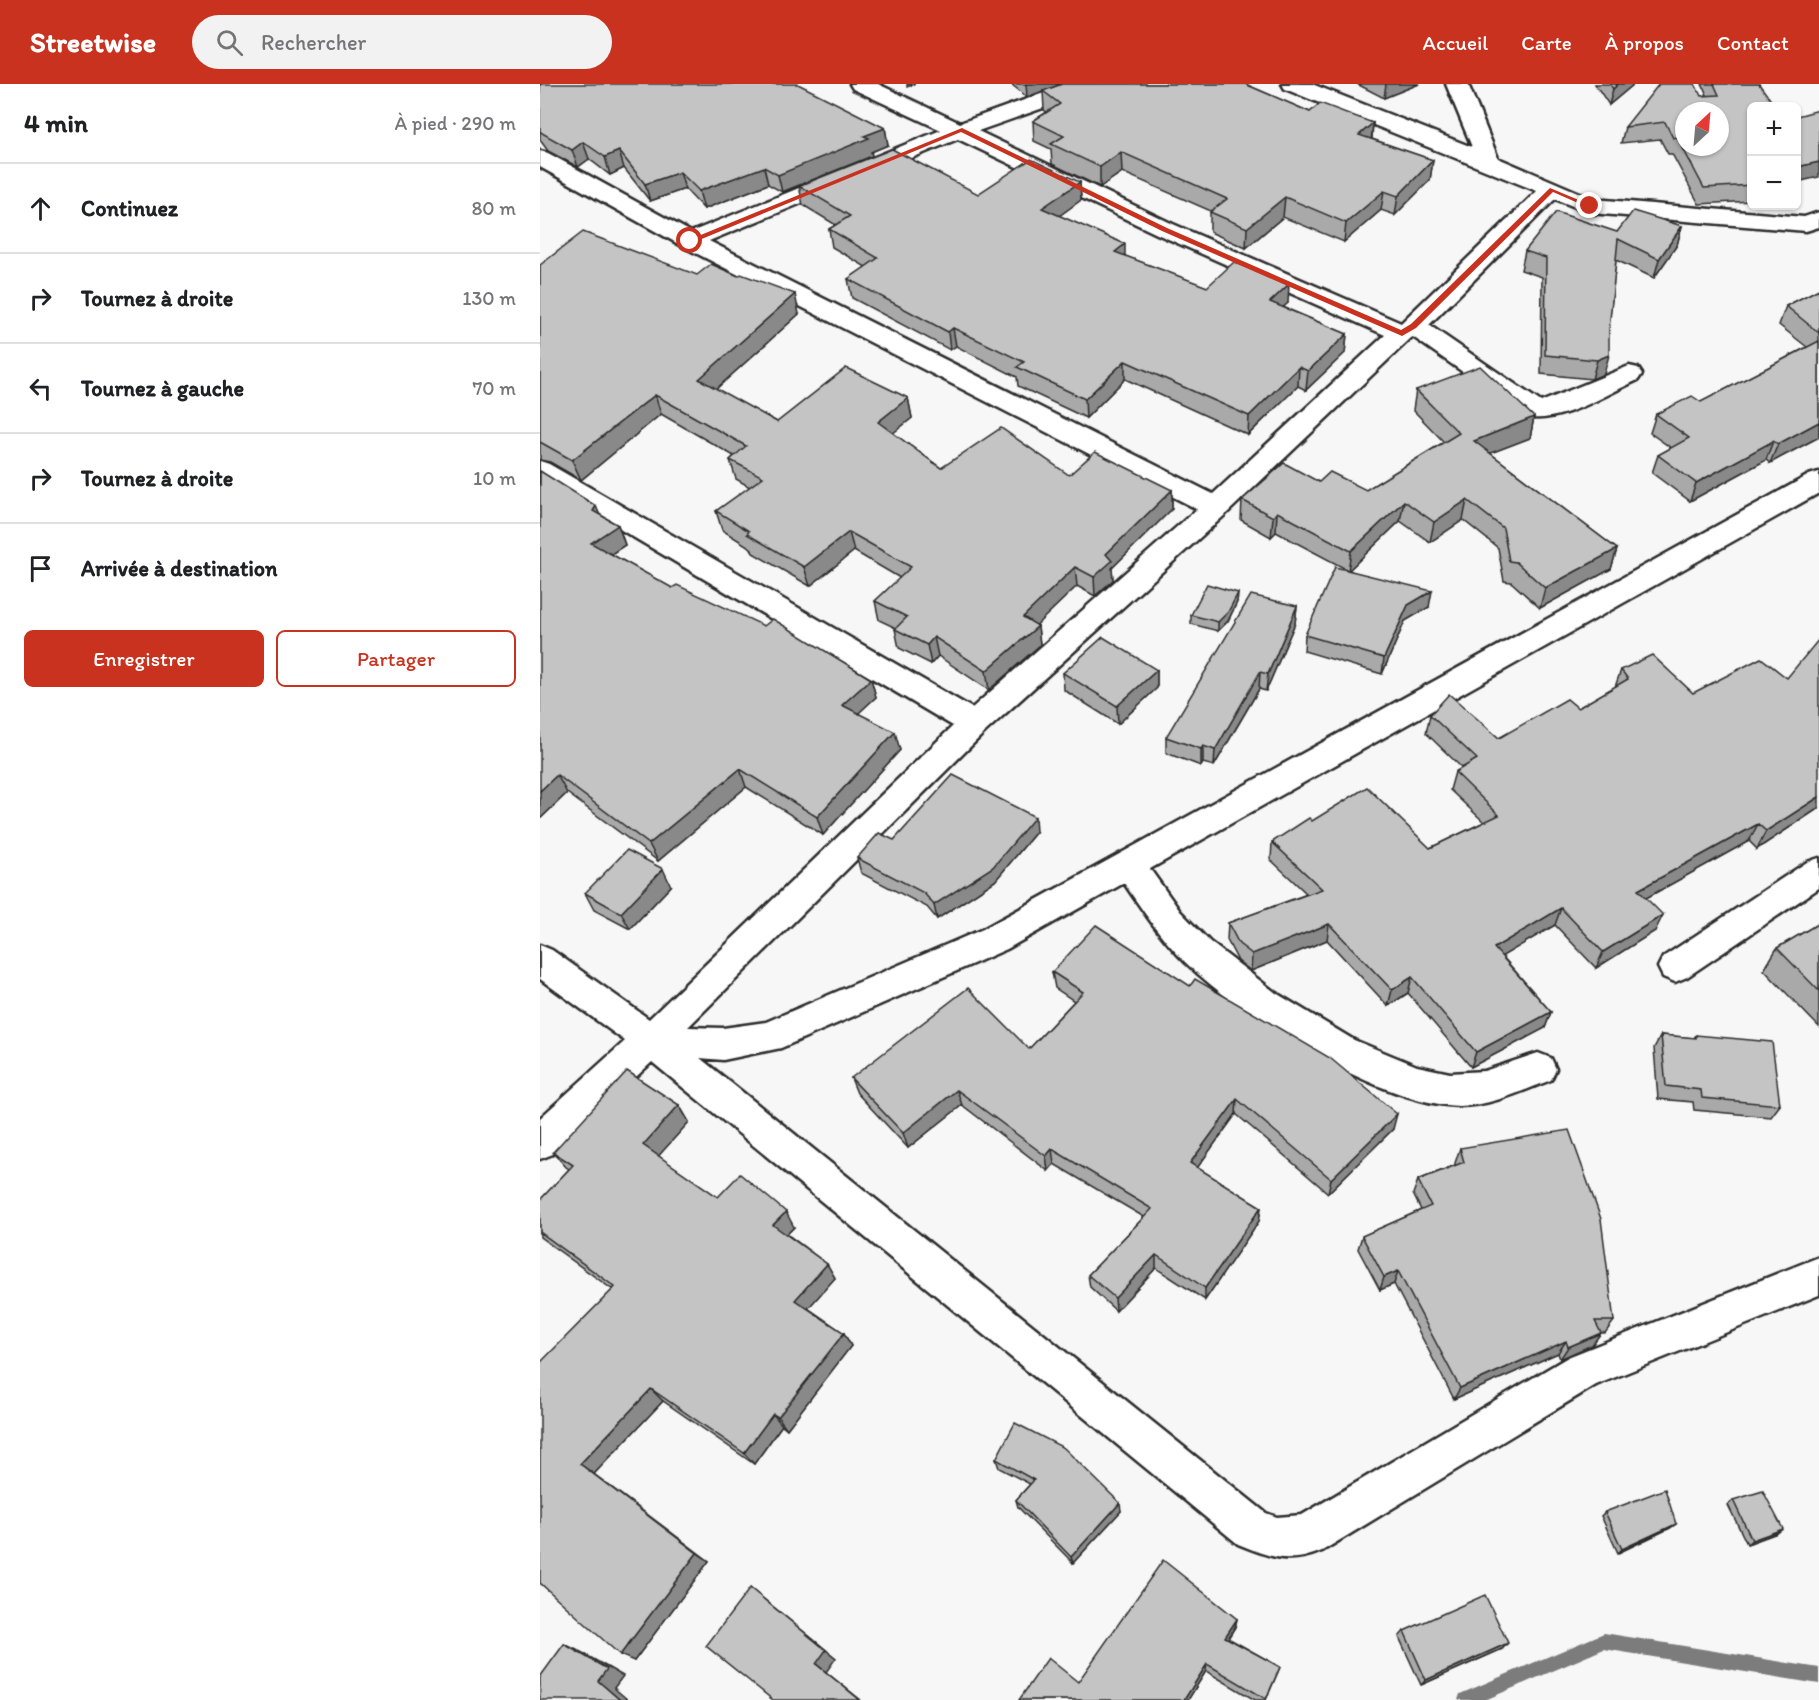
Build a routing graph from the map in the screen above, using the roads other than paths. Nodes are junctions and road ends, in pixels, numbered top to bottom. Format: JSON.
{"nodes":[{"id":1,"x":861,"y":84,"type":"edge"},
{"id":2,"x":1089,"y":84,"type":"edge"},
{"id":3,"x":1293,"y":84,"type":"edge"},
{"id":4,"x":1457,"y":84,"type":"edge"},
{"id":5,"x":962,"y":130,"type":"junction"},
{"id":6,"x":540,"y":158,"type":"edge"},
{"id":7,"x":1489,"y":162,"type":"junction"},
{"id":8,"x":1552,"y":189,"type":"junction"},
{"id":9,"x":1815,"y":225,"type":"edge"},
{"id":10,"x":690,"y":241,"type":"junction"},
{"id":11,"x":1408,"y":330,"type":"junction"},
{"id":12,"x":1629,"y":375,"type":"dead end"},
{"id":13,"x":540,"y":470,"type":"edge"},
{"id":14,"x":1819,"y":481,"type":"edge"},
{"id":15,"x":1216,"y":507,"type":"junction"},
{"id":16,"x":974,"y":724,"type":"junction"},
{"id":17,"x":1129,"y":865,"type":"junction"},
{"id":18,"x":1819,"y":871,"type":"edge"},
{"id":19,"x":540,"y":960,"type":"edge"},
{"id":20,"x":1675,"y":967,"type":"dead end"},
{"id":21,"x":651,"y":1040,"type":"junction"},
{"id":22,"x":1538,"y":1069,"type":"dead end"},
{"id":23,"x":540,"y":1142,"type":"edge"},
{"id":24,"x":1819,"y":1276,"type":"edge"}],
"edges":[{"from":1,"to":5,"type":"street"},
{"from":2,"to":5,"type":"street"},
{"from":3,"to":7,"type":"street"},
{"from":4,"to":7,"type":"street"},
{"from":5,"to":10,"type":"street"},
{"from":5,"to":11,"type":"street"},
{"from":6,"to":10,"type":"street"},
{"from":7,"to":8,"type":"street"},
{"from":8,"to":9,"type":"street"},
{"from":8,"to":11,"type":"street"},
{"from":10,"to":15,"type":"street"},
{"from":11,"to":12,"type":"street"},
{"from":11,"to":15,"type":"street"},
{"from":13,"to":16,"type":"street"},
{"from":14,"to":17,"type":"street"},
{"from":15,"to":16,"type":"street"},
{"from":16,"to":21,"type":"street"},
{"from":17,"to":21,"type":"street"},
{"from":17,"to":22,"type":"street"},
{"from":18,"to":20,"type":"street"},
{"from":19,"to":21,"type":"street"},
{"from":21,"to":23,"type":"street"},
{"from":21,"to":24,"type":"street"}]}
